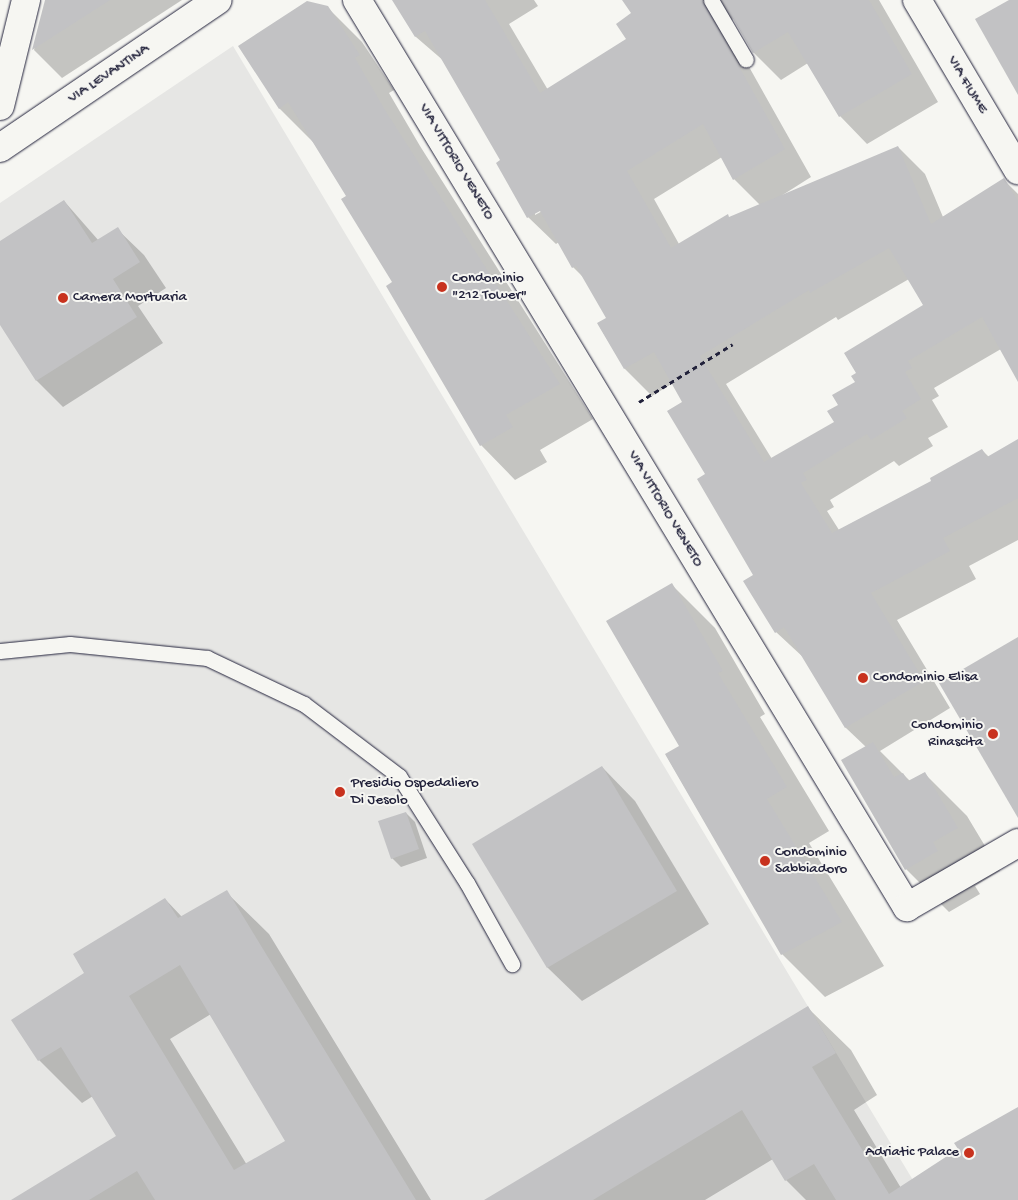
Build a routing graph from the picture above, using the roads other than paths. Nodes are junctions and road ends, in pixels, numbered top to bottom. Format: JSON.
{"nodes":[{"id":1,"x":26,"y":0,"type":"edge"},
{"id":2,"x":218,"y":0,"type":"edge"},
{"id":3,"x":358,"y":0,"type":"edge"},
{"id":4,"x":711,"y":0,"type":"edge"},
{"id":5,"x":917,"y":0,"type":"edge"},
{"id":6,"x":746,"y":60,"type":"dead end"},
{"id":7,"x":0,"y":106,"type":"edge"},
{"id":8,"x":0,"y":148,"type":"edge"},
{"id":9,"x":1018,"y":170,"type":"edge"},
{"id":10,"x":0,"y":651,"type":"edge"},
{"id":11,"x":1015,"y":850,"type":"edge"},
{"id":12,"x":512,"y":964,"type":"dead end"}],
"edges":[{"from":1,"to":7,"type":"street"},
{"from":2,"to":8,"type":"street","name":"VIA LEVANTINA"},
{"from":3,"to":11,"type":"street","name":"VIA VITTORIO VENETO"},
{"from":4,"to":6,"type":"lane"},
{"from":5,"to":9,"type":"street","name":"VIA FIUME"},
{"from":10,"to":12,"type":"lane"}]}
